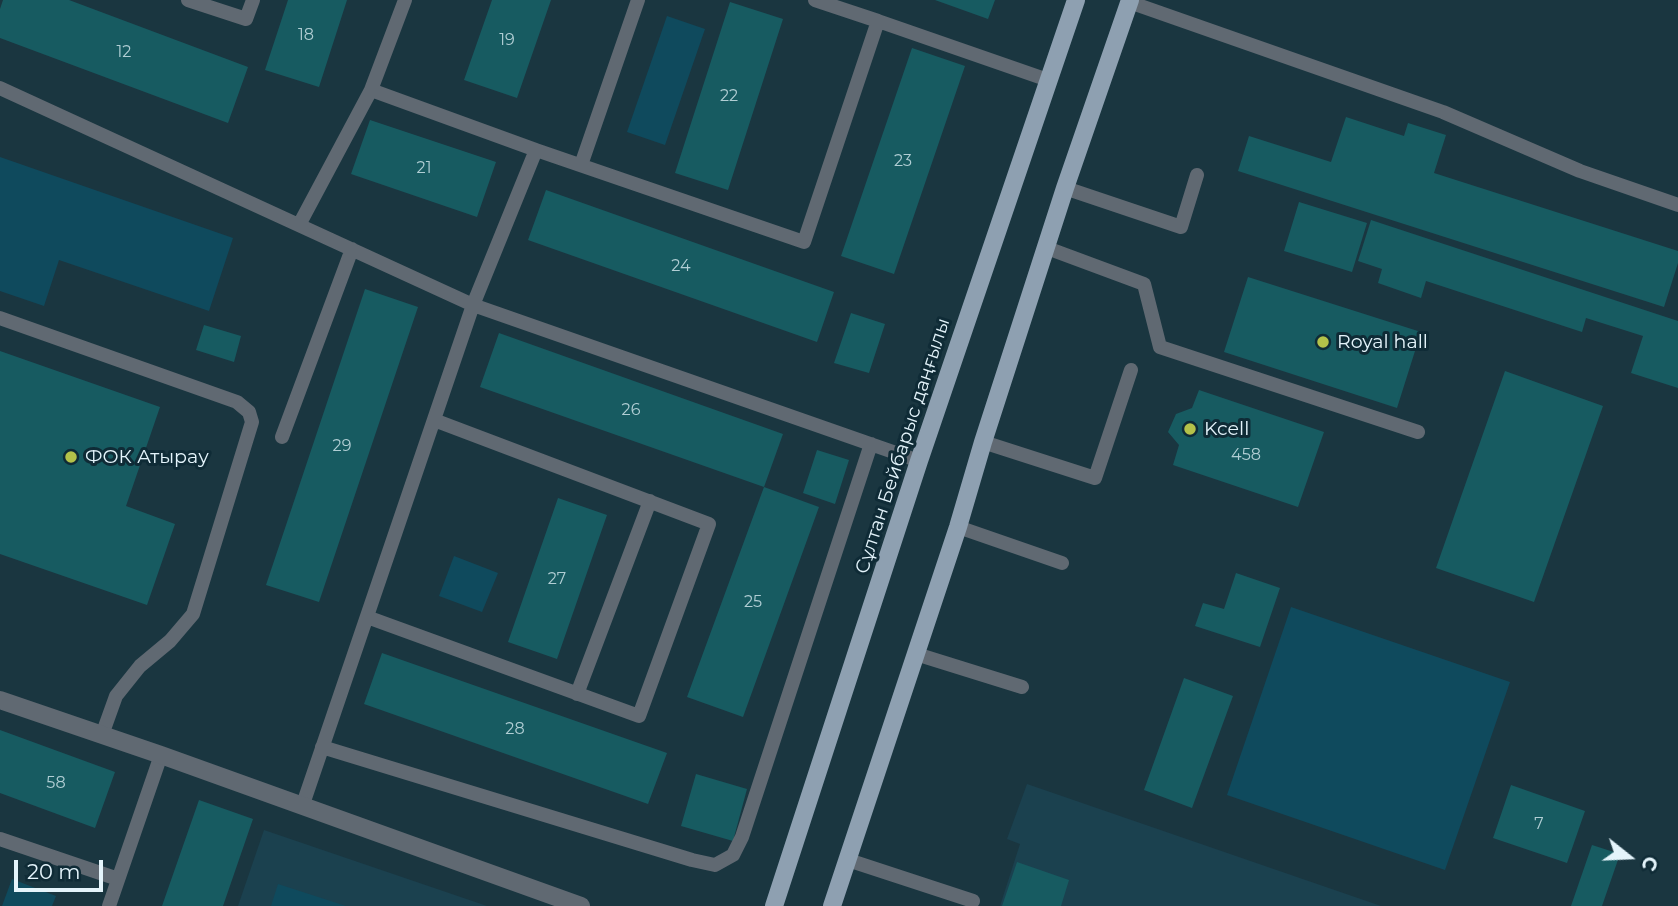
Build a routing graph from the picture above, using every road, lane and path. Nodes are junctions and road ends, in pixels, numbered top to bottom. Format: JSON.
{"nodes":[{"id":1,"x":188,"y":0,"type":"edge"},
{"id":2,"x":253,"y":0,"type":"edge"},
{"id":3,"x":405,"y":0,"type":"edge"},
{"id":4,"x":638,"y":0,"type":"edge"},
{"id":5,"x":815,"y":0,"type":"edge"},
{"id":6,"x":1076,"y":0,"type":"edge"},
{"id":7,"x":1130,"y":1,"type":"edge"},
{"id":8,"x":878,"y":22,"type":"junction"},
{"id":9,"x":1048,"y":80,"type":"junction"},
{"id":10,"x":0,"y":88,"type":"edge"},
{"id":11,"x":371,"y":90,"type":"junction"},
{"id":12,"x":536,"y":150,"type":"junction"},
{"id":13,"x":581,"y":165,"type":"junction"},
{"id":14,"x":1198,"y":175,"type":"dead end"},
{"id":15,"x":1065,"y":188,"type":"junction"},
{"id":16,"x":1678,"y":205,"type":"edge"},
{"id":17,"x":299,"y":225,"type":"junction"},
{"id":18,"x":1047,"y":248,"type":"junction"},
{"id":19,"x":352,"y":249,"type":"junction"},
{"id":20,"x":473,"y":305,"type":"junction"},
{"id":21,"x":0,"y":318,"type":"edge"},
{"id":22,"x":1131,"y":370,"type":"dead end"},
{"id":23,"x":434,"y":420,"type":"junction"},
{"id":24,"x":1418,"y":432,"type":"dead end"},
{"id":25,"x":282,"y":437,"type":"dead end"},
{"id":26,"x":983,"y":442,"type":"junction"},
{"id":27,"x":871,"y":444,"type":"junction"},
{"id":28,"x":919,"y":461,"type":"junction"},
{"id":29,"x":650,"y":502,"type":"junction"},
{"id":30,"x":958,"y":527,"type":"junction"},
{"id":31,"x":1062,"y":563,"type":"dead end"},
{"id":32,"x":367,"y":617,"type":"junction"},
{"id":33,"x":916,"y":654,"type":"junction"},
{"id":34,"x":1022,"y":687,"type":"dead end"},
{"id":35,"x":577,"y":694,"type":"junction"},
{"id":36,"x":0,"y":700,"type":"edge"},
{"id":37,"x":102,"y":735,"type":"junction"},
{"id":38,"x":322,"y":747,"type":"junction"},
{"id":39,"x":161,"y":755,"type":"junction"},
{"id":40,"x":302,"y":807,"type":"junction"},
{"id":41,"x":0,"y":839,"type":"edge"},
{"id":42,"x":848,"y":860,"type":"junction"},
{"id":43,"x":118,"y":879,"type":"junction"},
{"id":44,"x":973,"y":901,"type":"dead end"},
{"id":45,"x":109,"y":906,"type":"edge"},
{"id":46,"x":580,"y":906,"type":"edge"},
{"id":47,"x":774,"y":906,"type":"edge"},
{"id":48,"x":832,"y":906,"type":"edge"}],
"edges":[{"from":1,"to":2,"type":"lane"},
{"from":3,"to":11,"type":"lane"},
{"from":4,"to":13,"type":"lane"},
{"from":5,"to":8,"type":"lane"},
{"from":6,"to":9,"type":"main road","name":"Сұлтан Бейбарыс даңғылы"},
{"from":7,"to":15,"type":"main road"},
{"from":7,"to":16,"type":"lane"},
{"from":8,"to":9,"type":"lane"},
{"from":8,"to":13,"type":"lane"},
{"from":9,"to":28,"type":"main road","name":"Сұлтан Бейбарыс даңғылы"},
{"from":10,"to":17,"type":"lane"},
{"from":11,"to":12,"type":"lane"},
{"from":11,"to":17,"type":"lane"},
{"from":12,"to":13,"type":"lane"},
{"from":12,"to":20,"type":"lane"},
{"from":14,"to":15,"type":"lane"},
{"from":15,"to":18,"type":"main road"},
{"from":17,"to":19,"type":"lane"},
{"from":18,"to":24,"type":"lane"},
{"from":18,"to":26,"type":"main road"},
{"from":19,"to":20,"type":"lane"},
{"from":19,"to":25,"type":"lane"},
{"from":20,"to":23,"type":"lane"},
{"from":20,"to":27,"type":"lane"},
{"from":21,"to":37,"type":"lane"},
{"from":22,"to":26,"type":"lane"},
{"from":23,"to":29,"type":"lane"},
{"from":23,"to":32,"type":"lane"},
{"from":26,"to":30,"type":"main road"},
{"from":27,"to":28,"type":"lane"},
{"from":27,"to":38,"type":"lane"},
{"from":28,"to":47,"type":"main road","name":"Сұлтан Бейбарыс даңғылы"},
{"from":29,"to":35,"type":"lane"},
{"from":29,"to":35,"type":"lane"},
{"from":30,"to":31,"type":"lane"},
{"from":30,"to":33,"type":"main road"},
{"from":32,"to":35,"type":"lane"},
{"from":32,"to":38,"type":"lane"},
{"from":33,"to":34,"type":"lane"},
{"from":33,"to":42,"type":"main road"},
{"from":36,"to":37,"type":"street"},
{"from":37,"to":39,"type":"street"},
{"from":38,"to":40,"type":"lane"},
{"from":39,"to":40,"type":"street"},
{"from":39,"to":43,"type":"lane"},
{"from":40,"to":46,"type":"street"},
{"from":41,"to":43,"type":"lane"},
{"from":42,"to":44,"type":"lane"},
{"from":42,"to":48,"type":"main road"},
{"from":43,"to":45,"type":"lane"}]}
